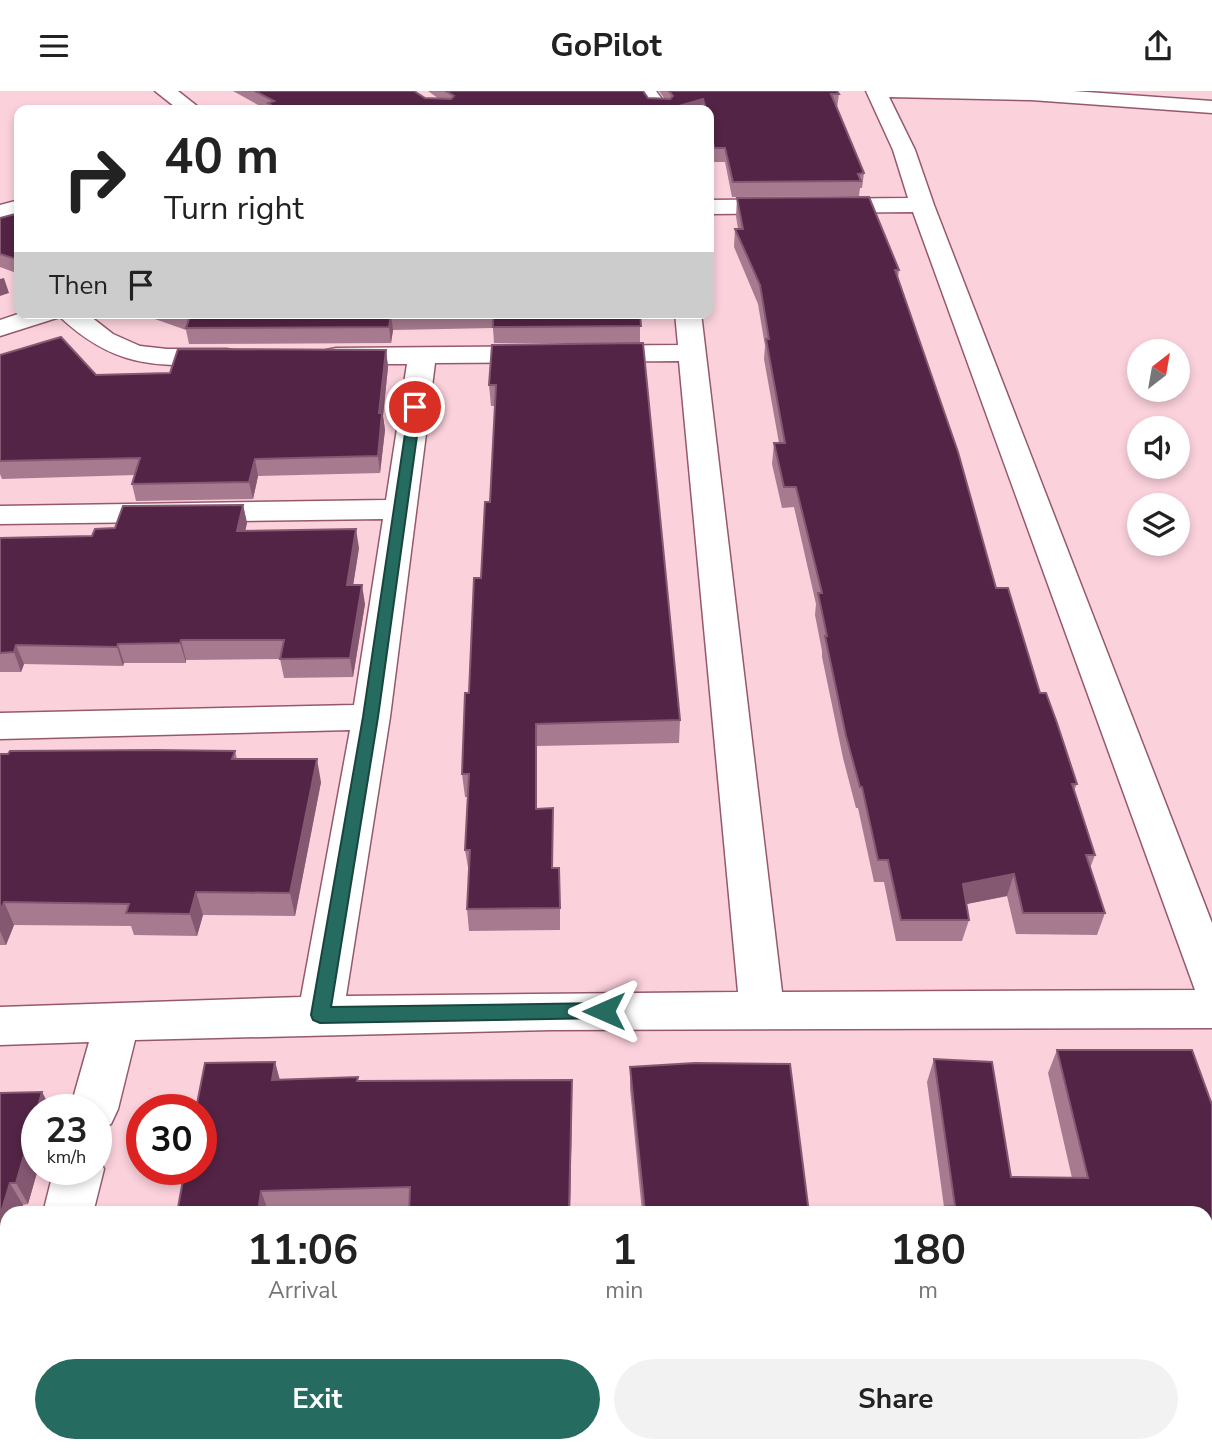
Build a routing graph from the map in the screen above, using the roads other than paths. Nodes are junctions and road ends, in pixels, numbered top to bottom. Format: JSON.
{"nodes":[{"id":1,"x":165,"y":91,"type":"edge"},
{"id":2,"x":876,"y":91,"type":"edge"},
{"id":3,"x":185,"y":105,"type":"edge"},
{"id":4,"x":1212,"y":107,"type":"edge"},
{"id":5,"x":922,"y":205,"type":"junction"},
{"id":6,"x":714,"y":208,"type":"edge"},
{"id":7,"x":30,"y":319,"type":"edge"},
{"id":8,"x":78,"y":319,"type":"edge"},
{"id":9,"x":689,"y":319,"type":"edge"},
{"id":10,"x":0,"y":328,"type":"edge"},
{"id":11,"x":693,"y":353,"type":"junction"},
{"id":12,"x":247,"y":356,"type":"edge"},
{"id":13,"x":314,"y":356,"type":"edge"},
{"id":14,"x":422,"y":356,"type":"junction"},
{"id":15,"x":400,"y":509,"type":"junction"},
{"id":16,"x":0,"y":515,"type":"edge"},
{"id":17,"x":371,"y":717,"type":"junction"},
{"id":18,"x":0,"y":726,"type":"edge"},
{"id":19,"x":1212,"y":980,"type":"edge"},
{"id":20,"x":1212,"y":1009,"type":"edge"},
{"id":21,"x":762,"y":1010,"type":"junction"},
{"id":22,"x":320,"y":1015,"type":"junction"},
{"id":23,"x":117,"y":1022,"type":"junction"},
{"id":24,"x":0,"y":1026,"type":"edge"},
{"id":25,"x":98,"y":1094,"type":"edge"},
{"id":26,"x":75,"y":1185,"type":"edge"},
{"id":27,"x":70,"y":1206,"type":"edge"}],
"edges":[{"from":1,"to":3,"type":"street"},
{"from":2,"to":4,"type":"street"},
{"from":2,"to":5,"type":"street"},
{"from":5,"to":6,"type":"street"},
{"from":5,"to":19,"type":"street"},
{"from":7,"to":10,"type":"street"},
{"from":8,"to":12,"type":"street"},
{"from":9,"to":11,"type":"street"},
{"from":11,"to":14,"type":"street"},
{"from":11,"to":21,"type":"street"},
{"from":13,"to":14,"type":"street"},
{"from":14,"to":15,"type":"street"},
{"from":15,"to":16,"type":"street"},
{"from":15,"to":17,"type":"street"},
{"from":17,"to":18,"type":"street"},
{"from":17,"to":22,"type":"street"},
{"from":20,"to":21,"type":"street"},
{"from":21,"to":22,"type":"street"},
{"from":22,"to":23,"type":"street"},
{"from":23,"to":24,"type":"street"},
{"from":23,"to":25,"type":"street"},
{"from":26,"to":27,"type":"street"}]}
